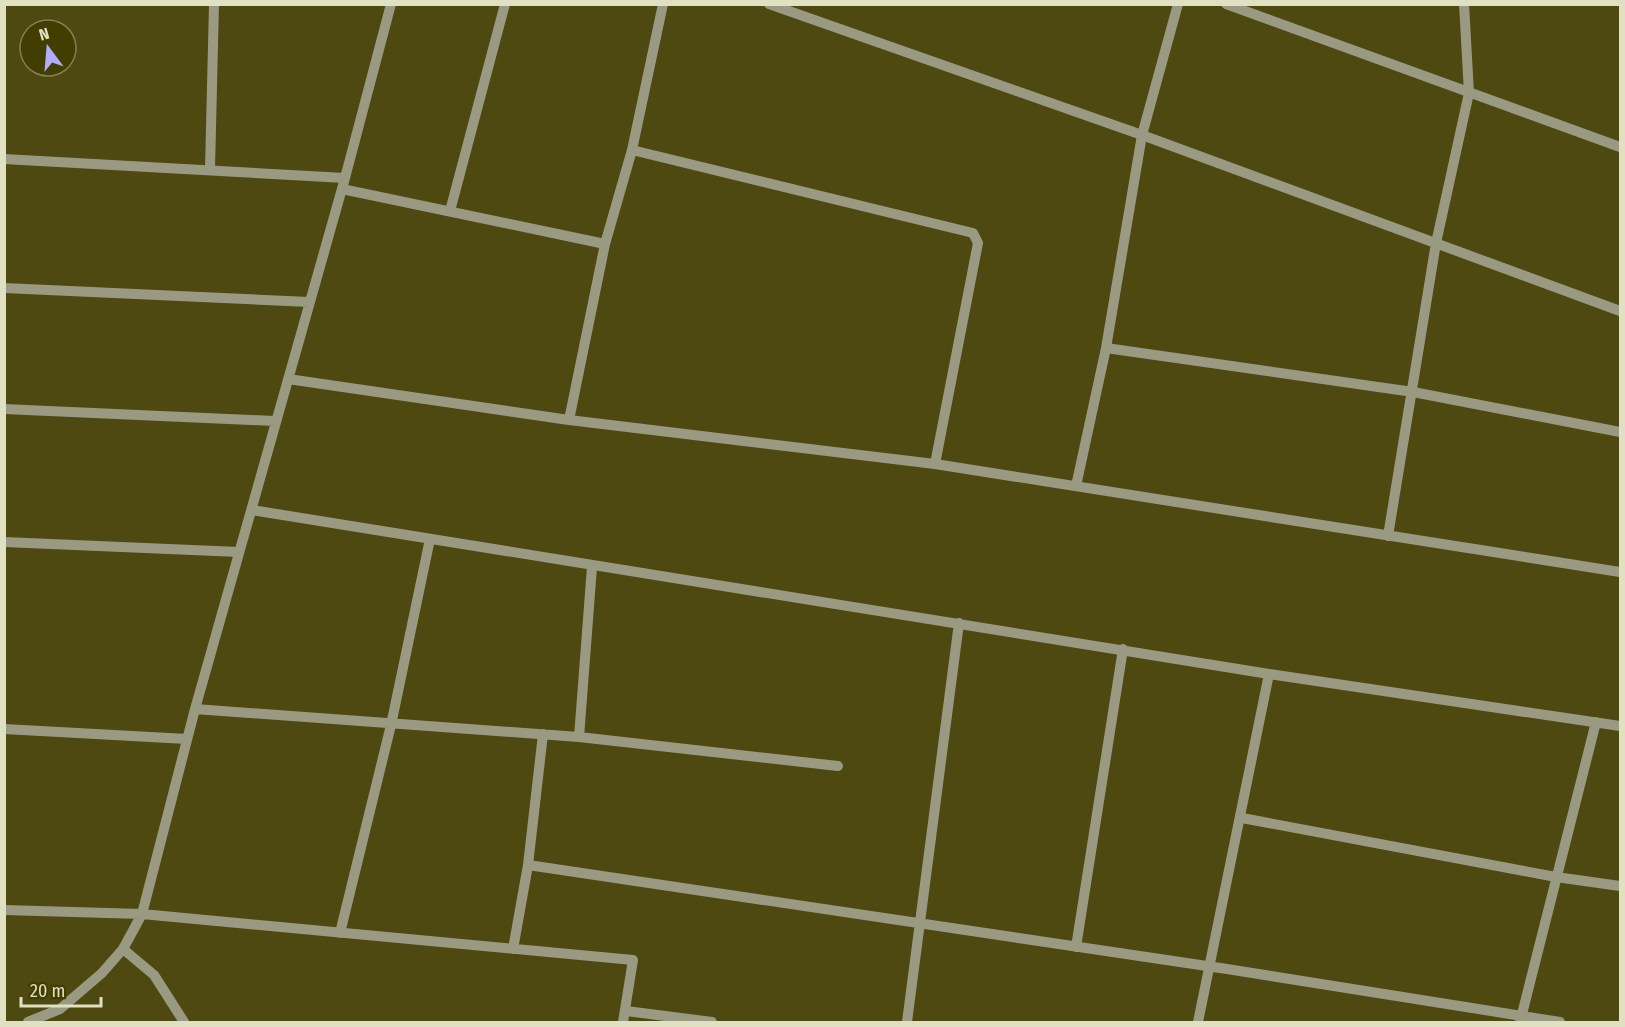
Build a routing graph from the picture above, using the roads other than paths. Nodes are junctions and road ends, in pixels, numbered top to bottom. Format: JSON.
{"nodes":[{"id":1,"x":214,"y":4,"type":"edge"},
{"id":2,"x":391,"y":4,"type":"edge"},
{"id":3,"x":505,"y":4,"type":"edge"},
{"id":4,"x":663,"y":4,"type":"edge"},
{"id":5,"x":769,"y":4,"type":"edge"},
{"id":6,"x":1178,"y":4,"type":"edge"},
{"id":7,"x":1226,"y":4,"type":"edge"},
{"id":8,"x":1464,"y":4,"type":"edge"},
{"id":9,"x":1469,"y":93,"type":"junction"},
{"id":10,"x":1142,"y":135,"type":"junction"},
{"id":11,"x":1620,"y":147,"type":"edge"},
{"id":12,"x":632,"y":150,"type":"junction"},
{"id":13,"x":4,"y":159,"type":"edge"},
{"id":14,"x":210,"y":169,"type":"junction"},
{"id":15,"x":345,"y":178,"type":"junction"},
{"id":16,"x":342,"y":189,"type":"junction"},
{"id":17,"x":450,"y":211,"type":"junction"},
{"id":18,"x":1436,"y":243,"type":"junction"},
{"id":19,"x":606,"y":244,"type":"junction"},
{"id":20,"x":4,"y":288,"type":"edge"},
{"id":21,"x":309,"y":302,"type":"junction"},
{"id":22,"x":1620,"y":311,"type":"edge"},
{"id":23,"x":1106,"y":348,"type":"junction"},
{"id":24,"x":288,"y":378,"type":"junction"},
{"id":25,"x":1413,"y":392,"type":"junction"},
{"id":26,"x":4,"y":409,"type":"edge"},
{"id":27,"x":569,"y":420,"type":"junction"},
{"id":28,"x":275,"y":421,"type":"junction"},
{"id":29,"x":1620,"y":432,"type":"edge"},
{"id":30,"x":934,"y":464,"type":"junction"},
{"id":31,"x":1076,"y":486,"type":"junction"},
{"id":32,"x":252,"y":510,"type":"junction"},
{"id":33,"x":1388,"y":536,"type":"junction"},
{"id":34,"x":430,"y":539,"type":"junction"},
{"id":35,"x":4,"y":542,"type":"edge"},
{"id":36,"x":239,"y":552,"type":"junction"},
{"id":37,"x":592,"y":567,"type":"junction"},
{"id":38,"x":1620,"y":572,"type":"edge"},
{"id":39,"x":959,"y":623,"type":"junction"},
{"id":40,"x":1123,"y":650,"type":"junction"},
{"id":41,"x":1269,"y":674,"type":"junction"},
{"id":42,"x":195,"y":709,"type":"junction"},
{"id":43,"x":1596,"y":722,"type":"junction"},
{"id":44,"x":391,"y":725,"type":"junction"},
{"id":45,"x":1620,"y":726,"type":"edge"},
{"id":46,"x":4,"y":729,"type":"edge"},
{"id":47,"x":543,"y":734,"type":"junction"},
{"id":48,"x":579,"y":737,"type":"junction"},
{"id":49,"x":187,"y":739,"type":"junction"},
{"id":50,"x":838,"y":766,"type":"dead end"},
{"id":51,"x":1242,"y":818,"type":"junction"},
{"id":52,"x":528,"y":866,"type":"junction"},
{"id":53,"x":1556,"y":877,"type":"junction"},
{"id":54,"x":1620,"y":886,"type":"edge"},
{"id":55,"x":4,"y":910,"type":"edge"},
{"id":56,"x":142,"y":914,"type":"junction"},
{"id":57,"x":918,"y":923,"type":"junction"},
{"id":58,"x":340,"y":933,"type":"junction"},
{"id":59,"x":1076,"y":947,"type":"junction"},
{"id":60,"x":123,"y":949,"type":"junction"},
{"id":61,"x":513,"y":949,"type":"junction"},
{"id":62,"x":1211,"y":966,"type":"junction"},
{"id":63,"x":60,"y":1009,"type":"junction"},
{"id":64,"x":626,"y":1011,"type":"junction"},
{"id":65,"x":1521,"y":1019,"type":"edge"},
{"id":66,"x":28,"y":1023,"type":"edge"},
{"id":67,"x":56,"y":1023,"type":"edge"},
{"id":68,"x":184,"y":1023,"type":"edge"},
{"id":69,"x":623,"y":1023,"type":"edge"},
{"id":70,"x":712,"y":1023,"type":"edge"},
{"id":71,"x":907,"y":1023,"type":"edge"},
{"id":72,"x":1198,"y":1023,"type":"edge"},
{"id":73,"x":1560,"y":1023,"type":"edge"}],
"edges":[{"from":1,"to":14,"type":"street"},
{"from":2,"to":15,"type":"street"},
{"from":3,"to":17,"type":"street"},
{"from":4,"to":12,"type":"street"},
{"from":5,"to":10,"type":"street"},
{"from":6,"to":10,"type":"street"},
{"from":7,"to":9,"type":"street"},
{"from":8,"to":9,"type":"street"},
{"from":9,"to":11,"type":"street"},
{"from":9,"to":18,"type":"street"},
{"from":10,"to":18,"type":"street"},
{"from":10,"to":23,"type":"street"},
{"from":12,"to":19,"type":"street"},
{"from":12,"to":30,"type":"street"},
{"from":13,"to":14,"type":"street"},
{"from":14,"to":15,"type":"street"},
{"from":15,"to":16,"type":"street"},
{"from":16,"to":17,"type":"street"},
{"from":16,"to":21,"type":"street"},
{"from":17,"to":19,"type":"street"},
{"from":18,"to":22,"type":"street"},
{"from":18,"to":25,"type":"street"},
{"from":19,"to":27,"type":"street"},
{"from":20,"to":21,"type":"street"},
{"from":21,"to":24,"type":"street"},
{"from":23,"to":25,"type":"street"},
{"from":23,"to":31,"type":"street"},
{"from":24,"to":27,"type":"street"},
{"from":24,"to":28,"type":"street"},
{"from":25,"to":29,"type":"street"},
{"from":25,"to":33,"type":"street"},
{"from":26,"to":28,"type":"street"},
{"from":27,"to":30,"type":"street"},
{"from":28,"to":32,"type":"street"},
{"from":30,"to":31,"type":"street"},
{"from":31,"to":33,"type":"street"},
{"from":32,"to":34,"type":"street"},
{"from":32,"to":36,"type":"street"},
{"from":33,"to":38,"type":"street"},
{"from":34,"to":37,"type":"street"},
{"from":34,"to":44,"type":"street"},
{"from":35,"to":36,"type":"street"},
{"from":36,"to":42,"type":"street"},
{"from":37,"to":39,"type":"street"},
{"from":37,"to":48,"type":"street"},
{"from":39,"to":40,"type":"street"},
{"from":39,"to":57,"type":"street"},
{"from":40,"to":41,"type":"street"},
{"from":40,"to":59,"type":"street"},
{"from":41,"to":43,"type":"street"},
{"from":41,"to":51,"type":"street"},
{"from":42,"to":44,"type":"street"},
{"from":42,"to":49,"type":"street"},
{"from":43,"to":45,"type":"street"},
{"from":43,"to":53,"type":"street"},
{"from":44,"to":47,"type":"street"},
{"from":44,"to":58,"type":"street"},
{"from":46,"to":49,"type":"street"},
{"from":47,"to":48,"type":"street"},
{"from":47,"to":52,"type":"street"},
{"from":48,"to":50,"type":"street"},
{"from":49,"to":56,"type":"street"},
{"from":51,"to":53,"type":"street"},
{"from":51,"to":62,"type":"street"},
{"from":52,"to":57,"type":"street"},
{"from":52,"to":61,"type":"street"},
{"from":53,"to":54,"type":"street"},
{"from":53,"to":65,"type":"street"},
{"from":55,"to":56,"type":"street"},
{"from":56,"to":58,"type":"street"},
{"from":56,"to":60,"type":"street"},
{"from":57,"to":59,"type":"street"},
{"from":57,"to":71,"type":"street"},
{"from":58,"to":61,"type":"street"},
{"from":59,"to":62,"type":"street"},
{"from":60,"to":63,"type":"street"},
{"from":60,"to":68,"type":"street"},
{"from":61,"to":64,"type":"street"},
{"from":62,"to":65,"type":"street"},
{"from":62,"to":72,"type":"street"},
{"from":63,"to":66,"type":"street"},
{"from":63,"to":67,"type":"street"},
{"from":64,"to":69,"type":"street"},
{"from":64,"to":70,"type":"street"},
{"from":65,"to":73,"type":"street"}]}
